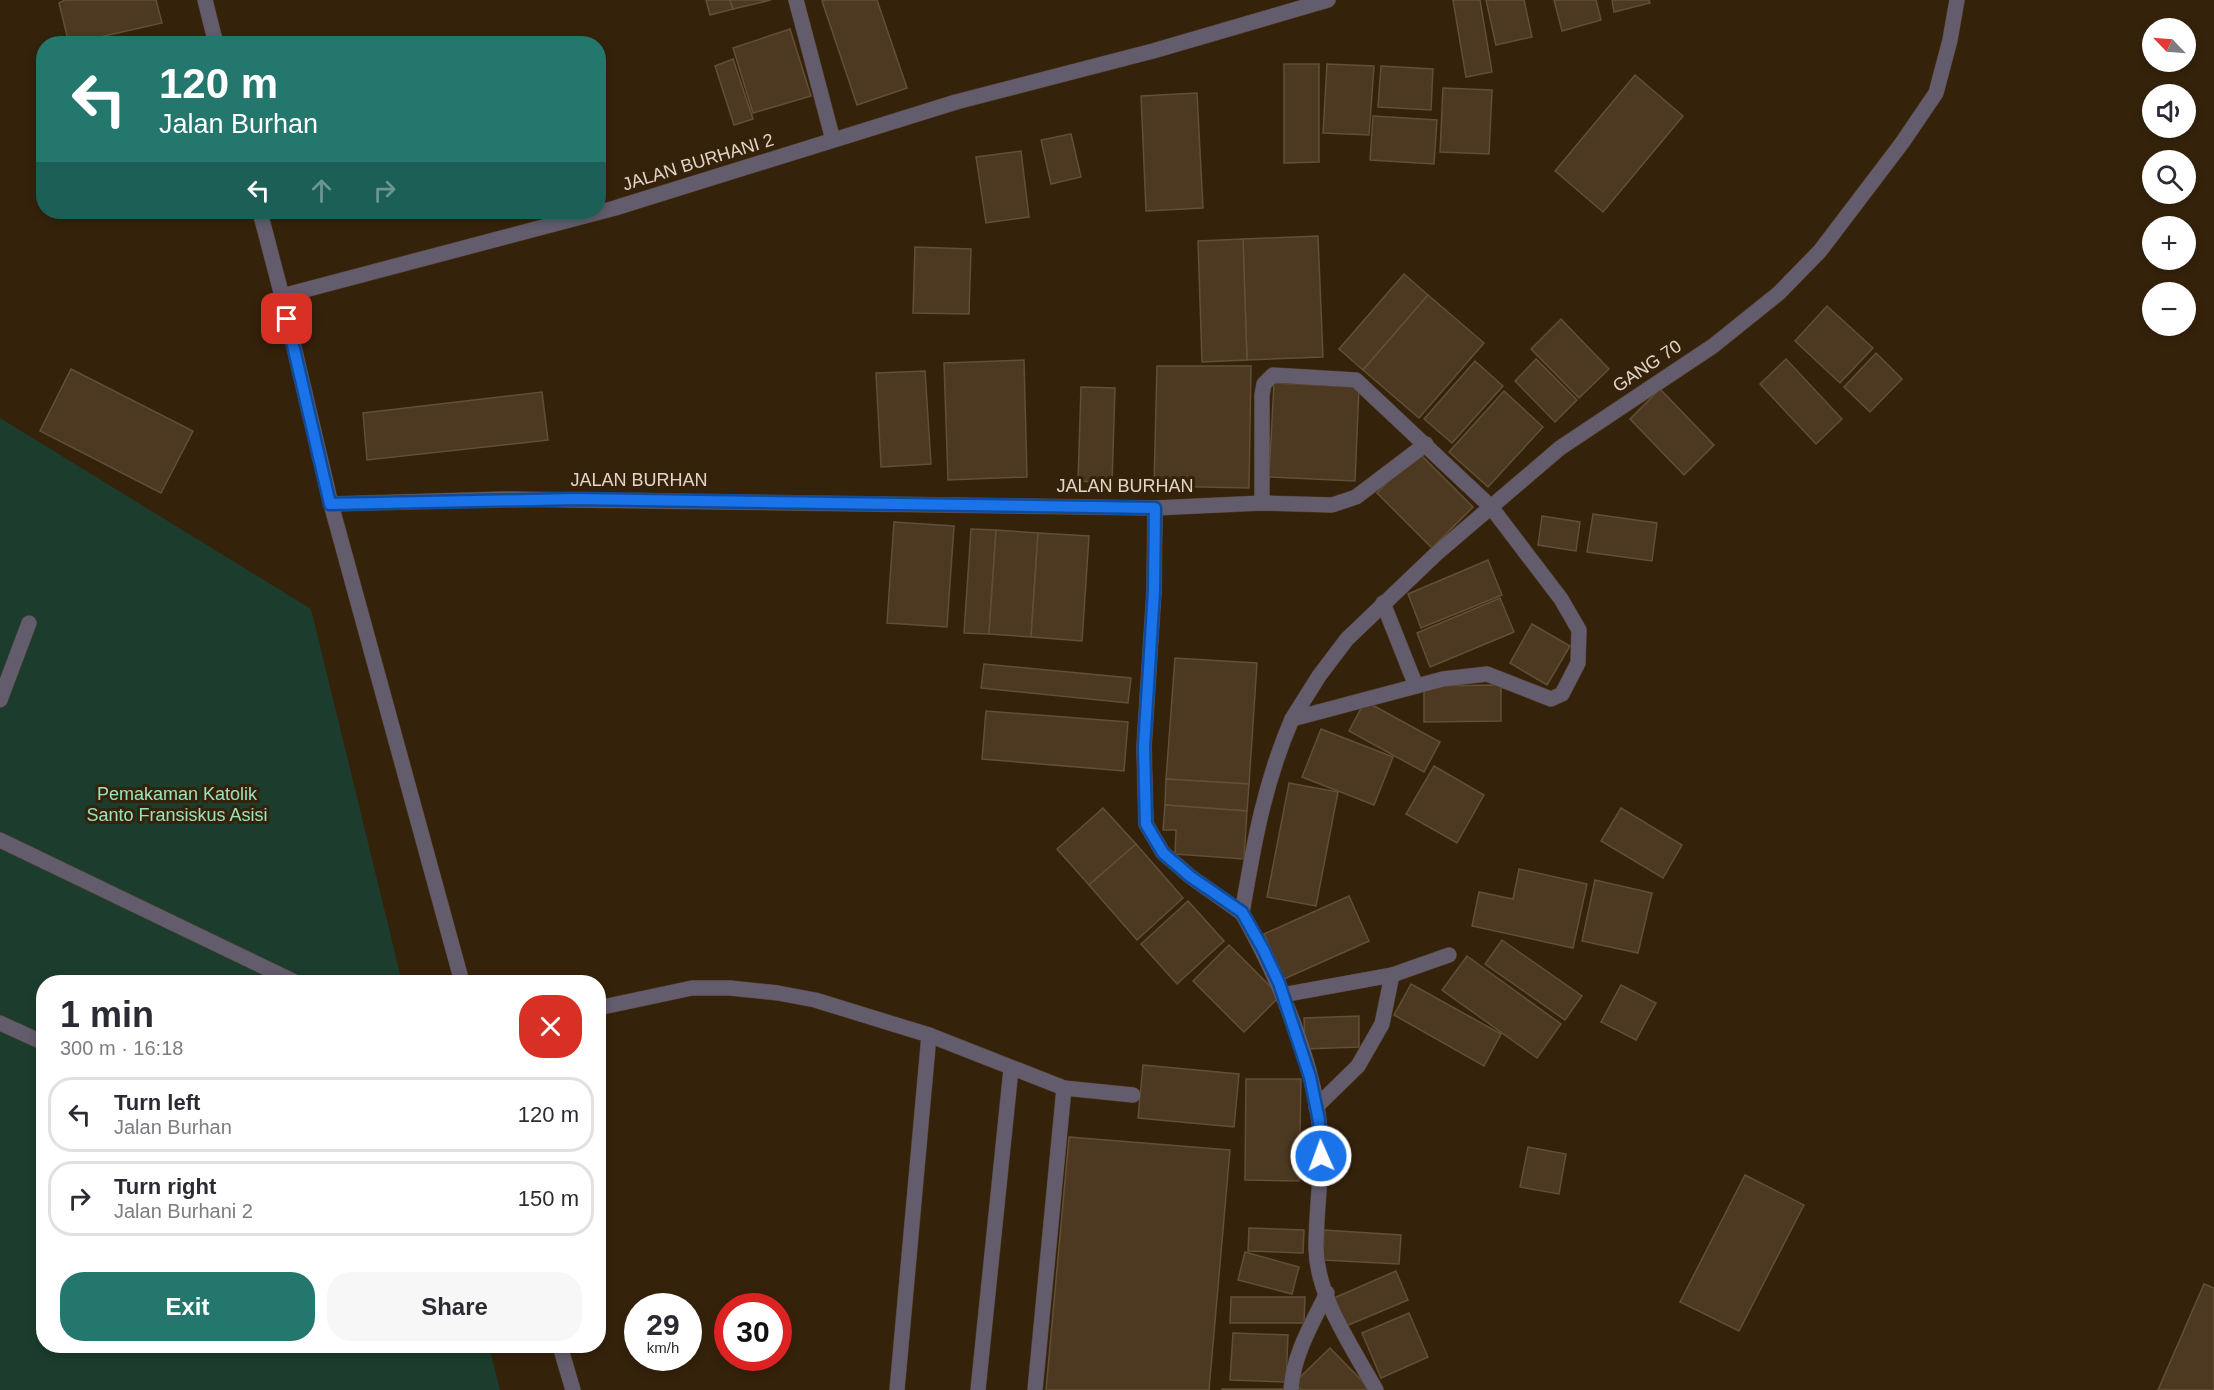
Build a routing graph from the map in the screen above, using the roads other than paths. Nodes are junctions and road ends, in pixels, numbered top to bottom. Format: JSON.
{"nodes":[{"id":1,"x":205,"y":0,"type":"edge"},
{"id":2,"x":796,"y":0,"type":"edge"},
{"id":3,"x":1328,"y":0,"type":"edge"},
{"id":4,"x":1957,"y":0,"type":"edge"},
{"id":5,"x":214,"y":36,"type":"edge"},
{"id":6,"x":833,"y":140,"type":"junction"},
{"id":7,"x":606,"y":210,"type":"edge"},
{"id":8,"x":262,"y":219,"type":"edge"},
{"id":9,"x":573,"y":219,"type":"edge"},
{"id":10,"x":282,"y":296,"type":"junction"},
{"id":11,"x":1426,"y":444,"type":"junction"},
{"id":12,"x":1262,"y":503,"type":"junction"},
{"id":13,"x":330,"y":504,"type":"junction"},
{"id":14,"x":1491,"y":507,"type":"junction"},
{"id":15,"x":1155,"y":508,"type":"junction"},
{"id":16,"x":1383,"y":603,"type":"junction"},
{"id":17,"x":29,"y":623,"type":"dead end"},
{"id":18,"x":1416,"y":686,"type":"junction"},
{"id":19,"x":0,"y":700,"type":"edge"},
{"id":20,"x":1292,"y":719,"type":"junction"},
{"id":21,"x":0,"y":840,"type":"edge"},
{"id":22,"x":1242,"y":912,"type":"junction"},
{"id":23,"x":1449,"y":955,"type":"dead end"},
{"id":24,"x":280,"y":975,"type":"edge"},
{"id":25,"x":460,"y":975,"type":"edge"},
{"id":26,"x":1392,"y":975,"type":"junction"},
{"id":27,"x":1282,"y":994,"type":"junction"},
{"id":28,"x":606,"y":1006,"type":"edge"},
{"id":29,"x":0,"y":1023,"type":"edge"},
{"id":30,"x":929,"y":1035,"type":"junction"},
{"id":31,"x":36,"y":1039,"type":"edge"},
{"id":32,"x":1011,"y":1069,"type":"junction"},
{"id":33,"x":1064,"y":1088,"type":"junction"},
{"id":34,"x":1133,"y":1095,"type":"dead end"},
{"id":35,"x":1316,"y":1107,"type":"junction"},
{"id":36,"x":1327,"y":1293,"type":"junction"},
{"id":37,"x":562,"y":1353,"type":"edge"},
{"id":38,"x":573,"y":1390,"type":"edge"},
{"id":39,"x":897,"y":1390,"type":"edge"},
{"id":40,"x":978,"y":1390,"type":"edge"},
{"id":41,"x":1035,"y":1390,"type":"edge"},
{"id":42,"x":1291,"y":1390,"type":"edge"},
{"id":43,"x":1376,"y":1390,"type":"edge"}],
"edges":[{"from":1,"to":5,"type":"street"},
{"from":2,"to":6,"type":"street"},
{"from":3,"to":6,"type":"street","name":"JALAN BURHANI 2"},
{"from":4,"to":14,"type":"street","name":"GANG 70"},
{"from":6,"to":7,"type":"street","name":"JALAN BURHANI 2"},
{"from":8,"to":10,"type":"street"},
{"from":9,"to":10,"type":"street","name":"JALAN BURHANI 2"},
{"from":10,"to":13,"type":"street"},
{"from":11,"to":12,"type":"street","name":"JALAN BURHAN"},
{"from":11,"to":12,"type":"street"},
{"from":11,"to":14,"type":"street"},
{"from":12,"to":15,"type":"street","name":"JALAN BURHAN"},
{"from":13,"to":15,"type":"street","name":"JALAN BURHAN"},
{"from":13,"to":25,"type":"street"},
{"from":14,"to":16,"type":"street","name":"GANG 70"},
{"from":14,"to":18,"type":"street"},
{"from":15,"to":22,"type":"street"},
{"from":16,"to":18,"type":"street"},
{"from":16,"to":20,"type":"street","name":"GANG 70"},
{"from":17,"to":19,"type":"street"},
{"from":18,"to":20,"type":"street"},
{"from":20,"to":22,"type":"street","name":"GANG 70"},
{"from":21,"to":24,"type":"street"},
{"from":22,"to":27,"type":"street"},
{"from":23,"to":26,"type":"street"},
{"from":26,"to":27,"type":"street"},
{"from":26,"to":35,"type":"street"},
{"from":27,"to":35,"type":"street"},
{"from":28,"to":30,"type":"street"},
{"from":29,"to":31,"type":"street"},
{"from":30,"to":32,"type":"street"},
{"from":30,"to":39,"type":"street"},
{"from":32,"to":33,"type":"street"},
{"from":32,"to":40,"type":"street"},
{"from":33,"to":34,"type":"street"},
{"from":33,"to":41,"type":"street"},
{"from":35,"to":36,"type":"street"},
{"from":36,"to":42,"type":"street"},
{"from":36,"to":43,"type":"street"},
{"from":37,"to":38,"type":"street"}]}
